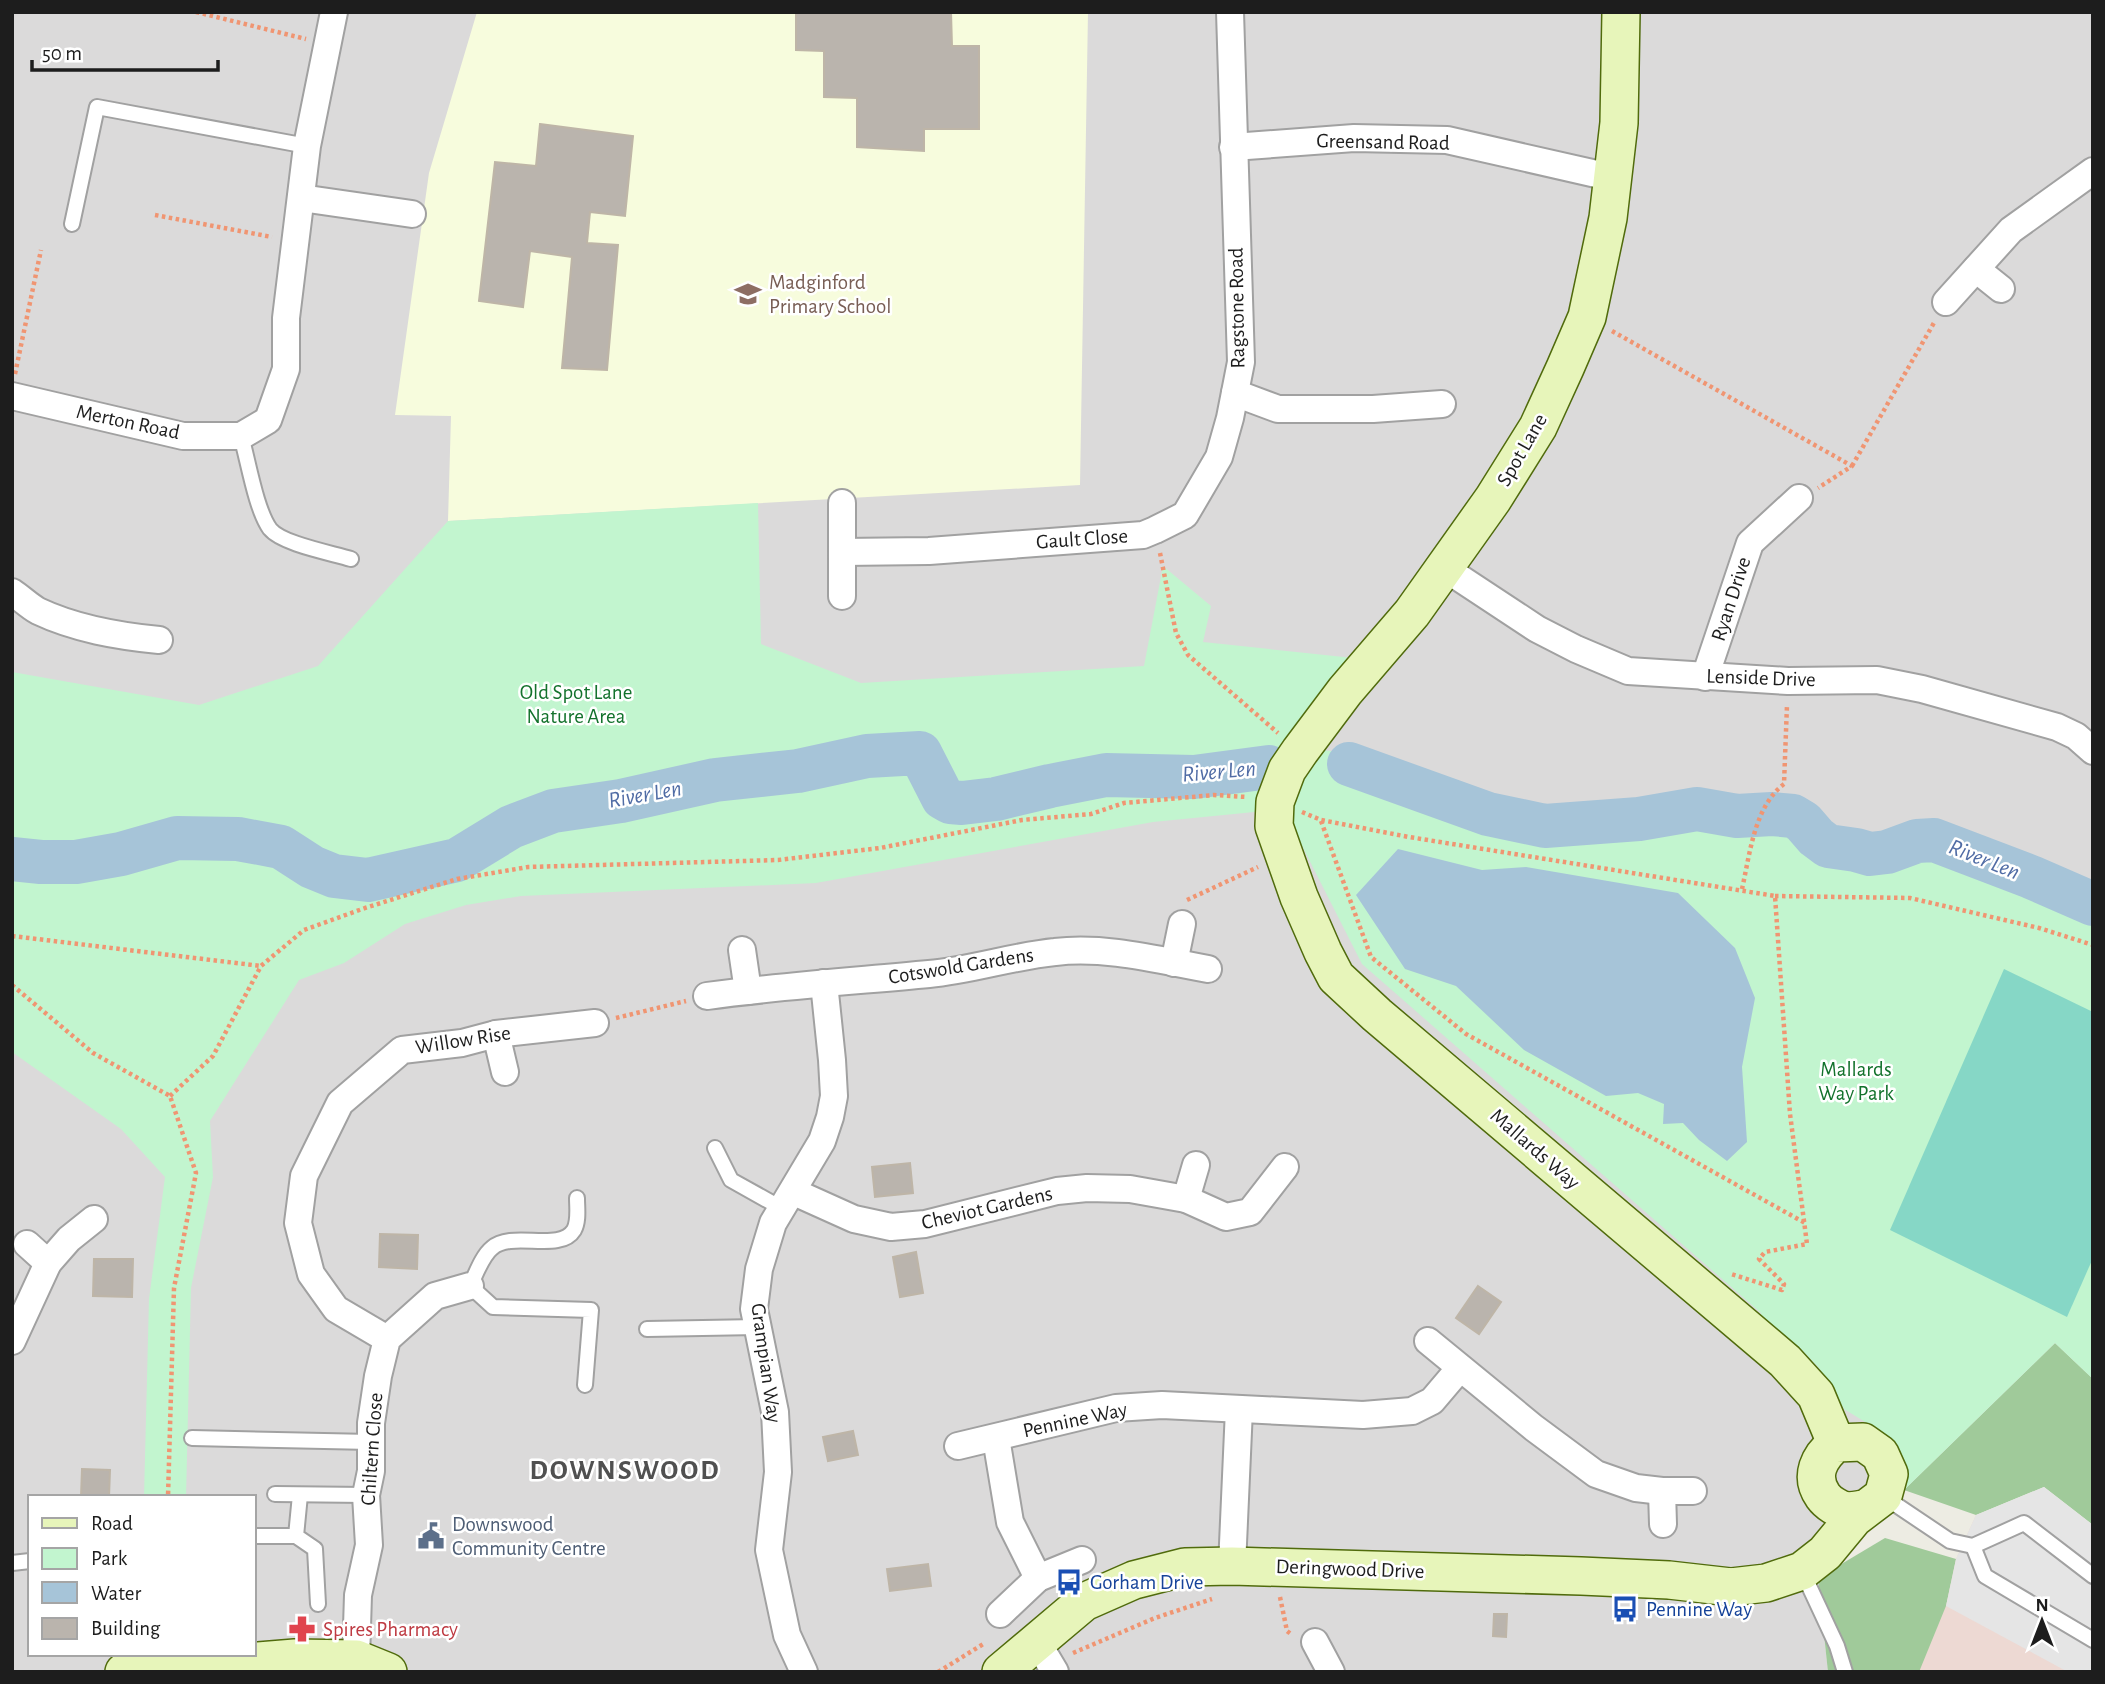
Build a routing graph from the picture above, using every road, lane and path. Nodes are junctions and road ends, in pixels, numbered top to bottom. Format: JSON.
{"nodes":[{"id":1,"x":196,"y":12,"type":"edge"},
{"id":2,"x":334,"y":12,"type":"edge"},
{"id":3,"x":1230,"y":12,"type":"edge"},
{"id":4,"x":1620,"y":12,"type":"edge"},
{"id":5,"x":327,"y":45,"type":"junction"},
{"id":6,"x":307,"y":146,"type":"junction"},
{"id":7,"x":1233,"y":147,"type":"junction"},
{"id":8,"x":2093,"y":171,"type":"edge"},
{"id":9,"x":1614,"y":178,"type":"junction"},
{"id":10,"x":301,"y":198,"type":"junction"},
{"id":11,"x":412,"y":214,"type":"dead end"},
{"id":12,"x":155,"y":215,"type":"dead end"},
{"id":13,"x":72,"y":223,"type":"dead end"},
{"id":14,"x":297,"y":230,"type":"junction"},
{"id":15,"x":41,"y":250,"type":"dead end"},
{"id":16,"x":1976,"y":269,"type":"junction"},
{"id":17,"x":2001,"y":289,"type":"dead end"},
{"id":18,"x":1946,"y":302,"type":"joint"},
{"id":19,"x":1587,"y":317,"type":"junction"},
{"id":20,"x":12,"y":385,"type":"edge"},
{"id":21,"x":1235,"y":393,"type":"junction"},
{"id":22,"x":12,"y":396,"type":"edge"},
{"id":23,"x":1442,"y":404,"type":"dead end"},
{"id":24,"x":241,"y":436,"type":"junction"},
{"id":25,"x":1853,"y":466,"type":"junction"},
{"id":26,"x":1799,"y":498,"type":"joint"},
{"id":27,"x":842,"y":503,"type":"dead end"},
{"id":28,"x":1155,"y":530,"type":"junction"},
{"id":29,"x":842,"y":552,"type":"junction"},
{"id":30,"x":351,"y":558,"type":"dead end"},
{"id":31,"x":1443,"y":567,"type":"junction"},
{"id":32,"x":12,"y":592,"type":"edge"},
{"id":33,"x":842,"y":596,"type":"dead end"},
{"id":34,"x":159,"y":640,"type":"dead end"},
{"id":35,"x":1705,"y":677,"type":"junction"},
{"id":36,"x":1788,"y":681,"type":"junction"},
{"id":37,"x":1300,"y":751,"type":"junction"},
{"id":38,"x":2093,"y":751,"type":"edge"},
{"id":39,"x":1321,"y":820,"type":"junction"},
{"id":40,"x":1278,"y":828,"type":"junction"},
{"id":41,"x":1742,"y":889,"type":"junction"},
{"id":42,"x":1775,"y":896,"type":"junction"},
{"id":43,"x":1182,"y":924,"type":"joint"},
{"id":44,"x":12,"y":936,"type":"edge"},
{"id":45,"x":2093,"y":945,"type":"edge"},
{"id":46,"x":742,"y":950,"type":"dead end"},
{"id":47,"x":1174,"y":962,"type":"junction"},
{"id":48,"x":261,"y":966,"type":"junction"},
{"id":49,"x":1208,"y":969,"type":"dead end"},
{"id":50,"x":824,"y":983,"type":"junction"},
{"id":51,"x":12,"y":985,"type":"edge"},
{"id":52,"x":748,"y":991,"type":"junction"},
{"id":53,"x":707,"y":996,"type":"joint"},
{"id":54,"x":595,"y":1023,"type":"joint"},
{"id":55,"x":496,"y":1034,"type":"junction"},
{"id":56,"x":505,"y":1072,"type":"dead end"},
{"id":57,"x":170,"y":1096,"type":"junction"},
{"id":58,"x":715,"y":1148,"type":"dead end"},
{"id":59,"x":1196,"y":1165,"type":"dead end"},
{"id":60,"x":1285,"y":1167,"type":"dead end"},
{"id":61,"x":577,"y":1198,"type":"dead end"},
{"id":62,"x":1186,"y":1199,"type":"junction"},
{"id":63,"x":788,"y":1200,"type":"junction"},
{"id":64,"x":94,"y":1219,"type":"dead end"},
{"id":65,"x":1805,"y":1223,"type":"junction"},
{"id":66,"x":27,"y":1244,"type":"dead end"},
{"id":67,"x":48,"y":1263,"type":"junction"},
{"id":68,"x":1741,"y":1283,"type":"dead end"},
{"id":69,"x":470,"y":1286,"type":"junction"},
{"id":70,"x":758,"y":1327,"type":"junction"},
{"id":71,"x":647,"y":1329,"type":"dead end"},
{"id":72,"x":387,"y":1339,"type":"junction"},
{"id":73,"x":12,"y":1341,"type":"edge"},
{"id":74,"x":1428,"y":1341,"type":"dead end"},
{"id":75,"x":1460,"y":1368,"type":"junction"},
{"id":76,"x":585,"y":1385,"type":"dead end"},
{"id":77,"x":1239,"y":1409,"type":"junction"},
{"id":78,"x":192,"y":1438,"type":"dead end"},
{"id":79,"x":996,"y":1438,"type":"junction"},
{"id":80,"x":371,"y":1442,"type":"junction"},
{"id":81,"x":1836,"y":1443,"type":"junction"},
{"id":82,"x":958,"y":1446,"type":"dead end"},
{"id":83,"x":1662,"y":1491,"type":"junction"},
{"id":84,"x":1693,"y":1491,"type":"dead end"},
{"id":85,"x":275,"y":1494,"type":"dead end"},
{"id":86,"x":300,"y":1494,"type":"junction"},
{"id":87,"x":169,"y":1495,"type":"edge"},
{"id":88,"x":366,"y":1495,"type":"junction"},
{"id":89,"x":1827,"y":1502,"type":"junction"},
{"id":90,"x":1873,"y":1503,"type":"junction"},
{"id":91,"x":1663,"y":1524,"type":"dead end"},
{"id":92,"x":256,"y":1536,"type":"edge"},
{"id":93,"x":296,"y":1536,"type":"junction"},
{"id":94,"x":1973,"y":1546,"type":"junction"},
{"id":95,"x":1083,"y":1560,"type":"dead end"},
{"id":96,"x":1802,"y":1571,"type":"junction"},
{"id":97,"x":2093,"y":1576,"type":"edge"},
{"id":98,"x":1038,"y":1578,"type":"junction"},
{"id":99,"x":1226,"y":1581,"type":"junction"},
{"id":100,"x":1731,"y":1587,"type":"junction"},
{"id":101,"x":318,"y":1604,"type":"dead end"},
{"id":102,"x":1000,"y":1614,"type":"joint"},
{"id":103,"x":2093,"y":1640,"type":"edge"},
{"id":104,"x":1315,"y":1642,"type":"dead end"},
{"id":105,"x":1048,"y":1660,"type":"edge"},
{"id":106,"x":372,"y":1666,"type":"edge"},
{"id":107,"x":124,"y":1672,"type":"edge"},
{"id":108,"x":804,"y":1672,"type":"edge"},
{"id":109,"x":937,"y":1672,"type":"edge"},
{"id":110,"x":1001,"y":1672,"type":"edge"},
{"id":111,"x":1331,"y":1672,"type":"edge"},
{"id":112,"x":1845,"y":1672,"type":"edge"}],
"edges":[{"from":1,"to":5,"type":"path"},
{"from":2,"to":5,"type":"street"},
{"from":3,"to":7,"type":"street","name":"Ragstone Road"},
{"from":4,"to":9,"type":"street","name":"Spot Lane"},
{"from":5,"to":6,"type":"street"},
{"from":6,"to":10,"type":"street"},
{"from":6,"to":13,"type":"lane"},
{"from":7,"to":9,"type":"street","name":"Greensand Road"},
{"from":7,"to":21,"type":"street","name":"Ragstone Road"},
{"from":8,"to":16,"type":"street"},
{"from":9,"to":19,"type":"street","name":"Spot Lane"},
{"from":10,"to":11,"type":"street"},
{"from":10,"to":14,"type":"street"},
{"from":12,"to":14,"type":"path"},
{"from":14,"to":24,"type":"street"},
{"from":15,"to":20,"type":"path"},
{"from":16,"to":17,"type":"street"},
{"from":16,"to":18,"type":"street"},
{"from":18,"to":25,"type":"path"},
{"from":19,"to":25,"type":"path"},
{"from":19,"to":31,"type":"street","name":"Spot Lane"},
{"from":21,"to":23,"type":"street","name":"Ragstone Road"},
{"from":21,"to":28,"type":"street","name":"Gault Close"},
{"from":22,"to":24,"type":"street","name":"Merton Road"},
{"from":24,"to":30,"type":"lane"},
{"from":25,"to":26,"type":"path"},
{"from":26,"to":35,"type":"street","name":"Ryan Drive"},
{"from":27,"to":29,"type":"street"},
{"from":28,"to":29,"type":"street","name":"Gault Close"},
{"from":28,"to":37,"type":"path"},
{"from":29,"to":33,"type":"street"},
{"from":31,"to":35,"type":"street","name":"Lenside Drive"},
{"from":31,"to":37,"type":"street","name":"Spot Lane"},
{"from":32,"to":34,"type":"street"},
{"from":35,"to":36,"type":"street","name":"Lenside Drive"},
{"from":36,"to":38,"type":"street","name":"Lenside Drive"},
{"from":36,"to":41,"type":"path"},
{"from":37,"to":40,"type":"street","name":"Spot Lane"},
{"from":39,"to":40,"type":"path"},
{"from":39,"to":41,"type":"path"},
{"from":39,"to":65,"type":"path"},
{"from":40,"to":43,"type":"path"},
{"from":40,"to":48,"type":"path"},
{"from":40,"to":81,"type":"street","name":"Mallards Way"},
{"from":41,"to":42,"type":"path"},
{"from":42,"to":45,"type":"path"},
{"from":42,"to":65,"type":"path"},
{"from":43,"to":47,"type":"street"},
{"from":44,"to":48,"type":"path"},
{"from":46,"to":52,"type":"street"},
{"from":47,"to":49,"type":"street","name":"Cotswold Gardens"},
{"from":47,"to":50,"type":"street","name":"Cotswold Gardens"},
{"from":48,"to":57,"type":"path"},
{"from":50,"to":52,"type":"street","name":"Cotswold Gardens"},
{"from":50,"to":63,"type":"street","name":"Grampian Way"},
{"from":51,"to":57,"type":"path"},
{"from":52,"to":53,"type":"street","name":"Cotswold Gardens"},
{"from":53,"to":54,"type":"path"},
{"from":54,"to":55,"type":"street","name":"Willow Rise"},
{"from":55,"to":56,"type":"street"},
{"from":55,"to":72,"type":"street","name":"Willow Rise"},
{"from":57,"to":87,"type":"path"},
{"from":58,"to":63,"type":"lane"},
{"from":59,"to":62,"type":"street"},
{"from":60,"to":62,"type":"street","name":"Cheviot Gardens"},
{"from":61,"to":69,"type":"lane"},
{"from":62,"to":63,"type":"street","name":"Cheviot Gardens"},
{"from":63,"to":70,"type":"street","name":"Grampian Way"},
{"from":64,"to":67,"type":"street"},
{"from":65,"to":68,"type":"path"},
{"from":66,"to":67,"type":"street"},
{"from":67,"to":73,"type":"street"},
{"from":69,"to":72,"type":"street"},
{"from":69,"to":76,"type":"lane"},
{"from":70,"to":71,"type":"lane"},
{"from":70,"to":108,"type":"street","name":"Grampian Way"},
{"from":72,"to":80,"type":"street","name":"Chiltern Close"},
{"from":74,"to":75,"type":"street"},
{"from":75,"to":77,"type":"street","name":"Pennine Way"},
{"from":75,"to":83,"type":"street"},
{"from":77,"to":79,"type":"street","name":"Pennine Way"},
{"from":77,"to":99,"type":"street"},
{"from":78,"to":80,"type":"lane"},
{"from":79,"to":82,"type":"street","name":"Pennine Way"},
{"from":79,"to":98,"type":"street","name":"Pennine Way"},
{"from":80,"to":88,"type":"street","name":"Chiltern Close"},
{"from":81,"to":89,"type":"street"},
{"from":81,"to":90,"type":"street"},
{"from":83,"to":84,"type":"street"},
{"from":83,"to":91,"type":"street"},
{"from":85,"to":86,"type":"lane"},
{"from":86,"to":88,"type":"lane"},
{"from":86,"to":93,"type":"lane"},
{"from":88,"to":106,"type":"street","name":"Chiltern Close"},
{"from":89,"to":90,"type":"street"},
{"from":89,"to":100,"type":"street"},
{"from":90,"to":94,"type":"lane"},
{"from":90,"to":96,"type":"street","name":"Deringwood Drive"},
{"from":92,"to":93,"type":"lane"},
{"from":93,"to":101,"type":"lane"},
{"from":94,"to":97,"type":"lane"},
{"from":94,"to":103,"type":"lane"},
{"from":95,"to":98,"type":"street"},
{"from":96,"to":100,"type":"street","name":"Deringwood Drive"},
{"from":96,"to":112,"type":"lane"},
{"from":98,"to":102,"type":"street"},
{"from":99,"to":100,"type":"street","name":"Deringwood Drive"},
{"from":99,"to":105,"type":"path"},
{"from":99,"to":105,"type":"street","name":"Deringwood Drive"},
{"from":102,"to":109,"type":"path"},
{"from":104,"to":111,"type":"street"},
{"from":105,"to":110,"type":"street","name":"Deringwood Drive"},
{"from":106,"to":107,"type":"street"}]}
